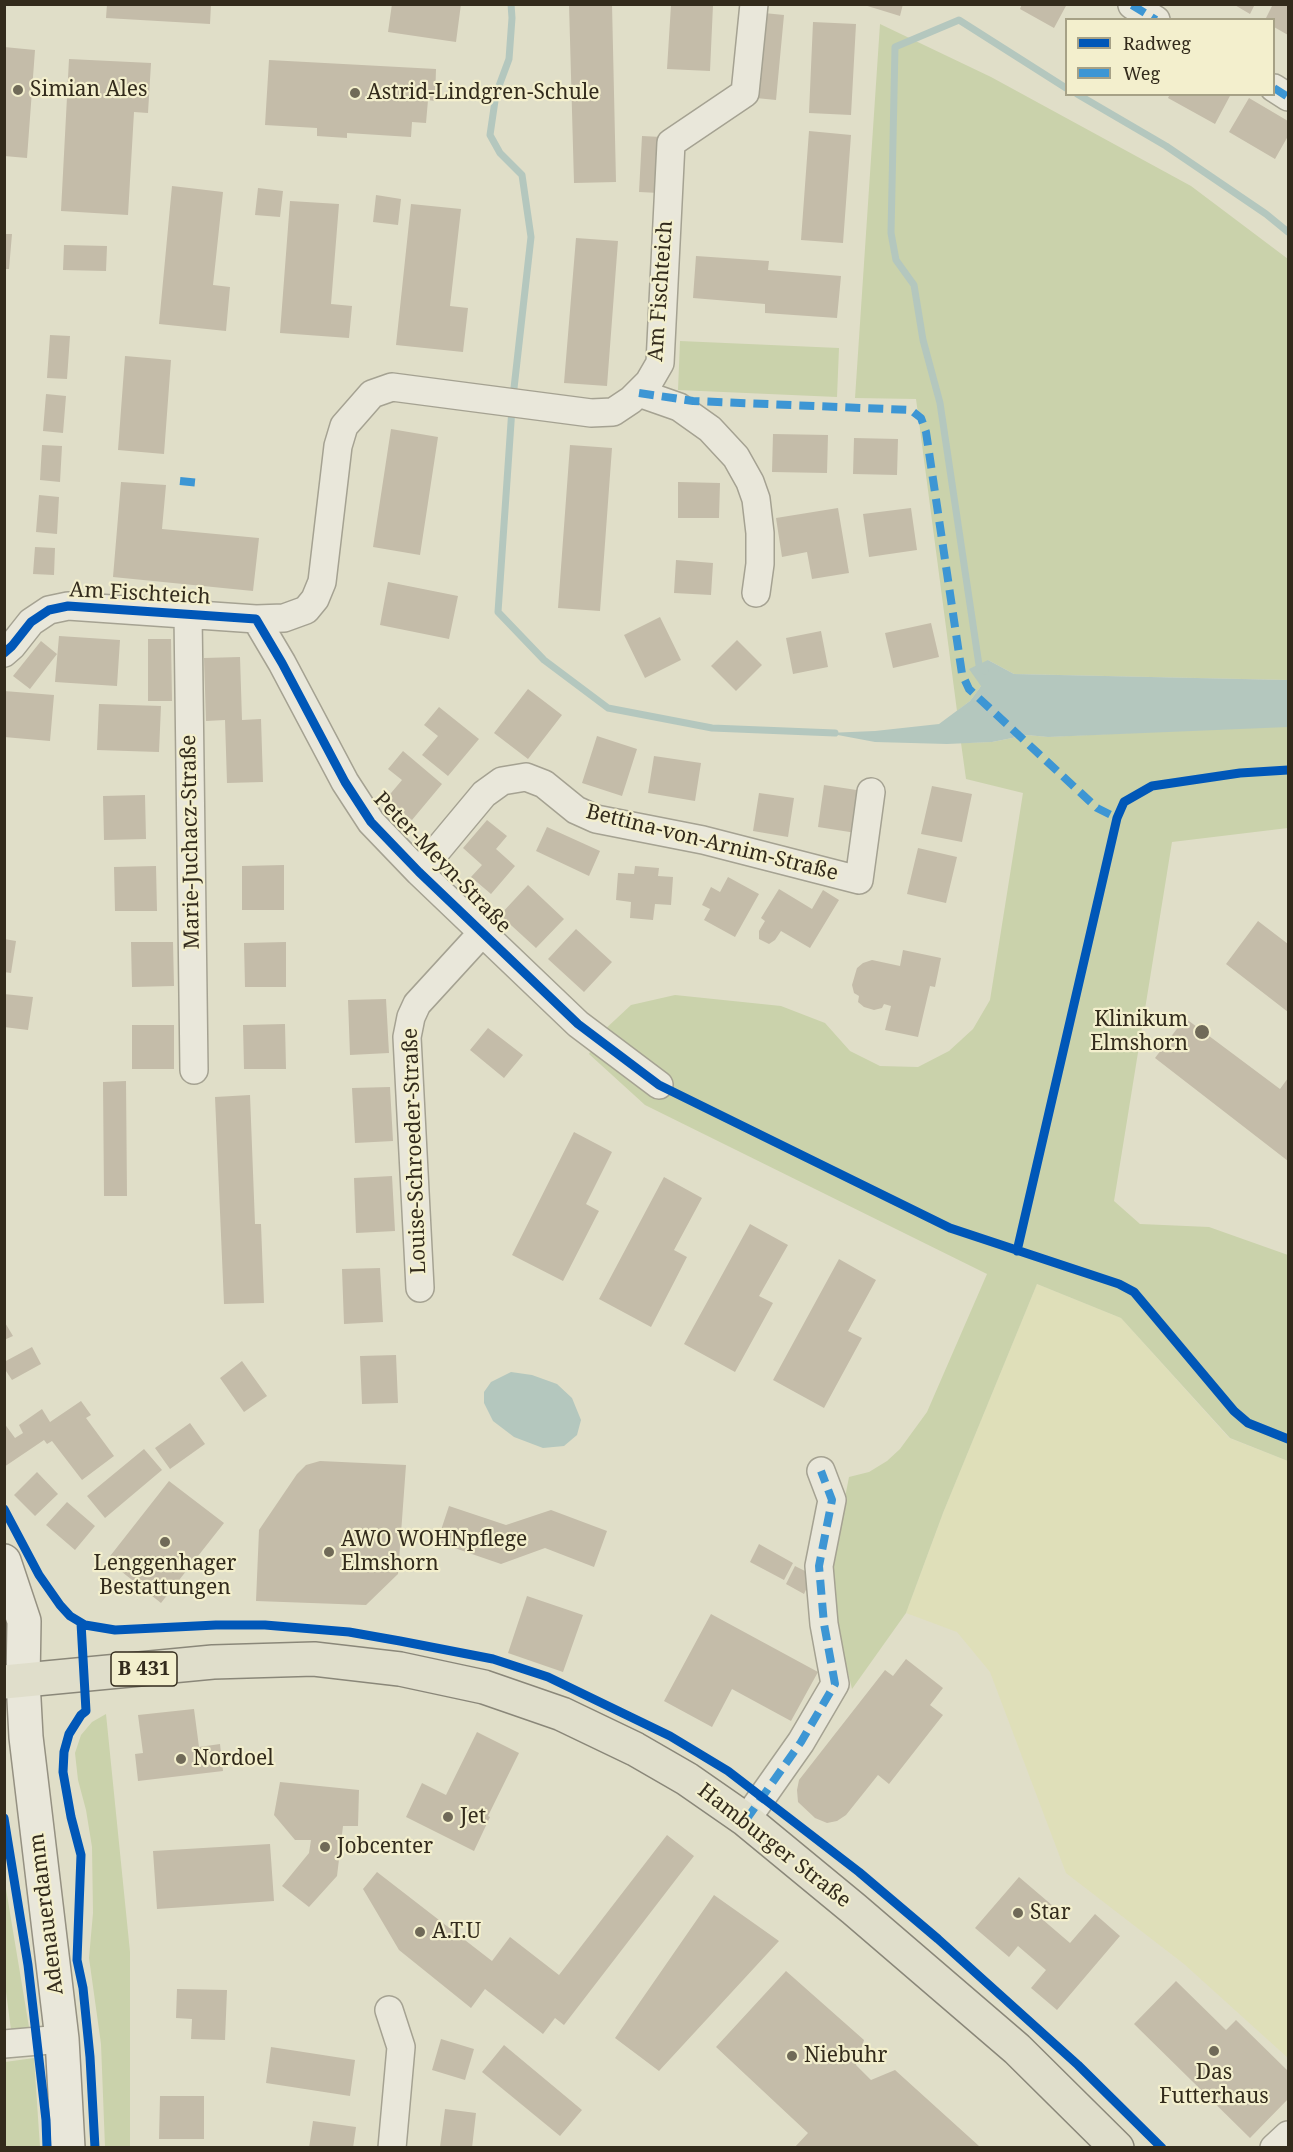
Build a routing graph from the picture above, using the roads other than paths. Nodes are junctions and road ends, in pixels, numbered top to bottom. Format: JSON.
{"nodes":[{"id":1,"x":754,"y":4,"type":"edge"},
{"id":2,"x":1132,"y":5,"type":"edge"},
{"id":3,"x":1153,"y":18,"type":"edge"},
{"id":4,"x":1275,"y":89,"type":"edge"},
{"id":5,"x":1288,"y":97,"type":"edge"},
{"id":6,"x":639,"y":393,"type":"junction"},
{"id":7,"x":756,"y":593,"type":"dead end"},
{"id":8,"x":188,"y":614,"type":"junction"},
{"id":9,"x":256,"y":619,"type":"junction"},
{"id":10,"x":4,"y":653,"type":"edge"},
{"id":11,"x":871,"y":792,"type":"dead end"},
{"id":12,"x":419,"y":872,"type":"junction"},
{"id":13,"x":482,"y":933,"type":"junction"},
{"id":14,"x":194,"y":1070,"type":"dead end"},
{"id":15,"x":659,"y":1085,"type":"dead end"},
{"id":16,"x":420,"y":1288,"type":"dead end"},
{"id":17,"x":821,"y":1471,"type":"dead end"},
{"id":18,"x":4,"y":1560,"type":"edge"},
{"id":19,"x":14,"y":1682,"type":"edge"},
{"id":20,"x":746,"y":1820,"type":"junction"},
{"id":21,"x":389,"y":2010,"type":"dead end"},
{"id":22,"x":62,"y":2039,"type":"junction"},
{"id":23,"x":4,"y":2044,"type":"edge"},
{"id":24,"x":1288,"y":2136,"type":"edge"},
{"id":25,"x":68,"y":2148,"type":"edge"},
{"id":26,"x":392,"y":2148,"type":"edge"},
{"id":27,"x":1117,"y":2148,"type":"edge"},
{"id":28,"x":1274,"y":2148,"type":"edge"}],
"edges":[{"from":1,"to":6,"type":"street","name":"Am Fischteich"},
{"from":2,"to":3,"type":"street"},
{"from":4,"to":5,"type":"street"},
{"from":6,"to":7,"type":"street"},
{"from":6,"to":9,"type":"street","name":"Am Fischteich"},
{"from":8,"to":9,"type":"street","name":"Am Fischteich"},
{"from":8,"to":10,"type":"street","name":"Am Fischteich"},
{"from":8,"to":14,"type":"street","name":"Marie-Juchacz-Straße"},
{"from":9,"to":12,"type":"street","name":"Peter-Meyn-Straße"},
{"from":11,"to":12,"type":"street","name":"Bettina-von-Arnim-Straße"},
{"from":12,"to":13,"type":"street","name":"Peter-Meyn-Straße"},
{"from":13,"to":15,"type":"street","name":"Peter-Meyn-Straße"},
{"from":13,"to":16,"type":"street","name":"Louise-Schroeder-Straße"},
{"from":17,"to":20,"type":"street"},
{"from":18,"to":19,"type":"street","name":"Adenauerdamm"},
{"from":19,"to":20,"type":"main road","name":"Hamburger Straße","number":"B 431"},
{"from":19,"to":22,"type":"street","name":"Adenauerdamm"},
{"from":20,"to":27,"type":"main road","name":"Hamburger Straße","number":"B 431"},
{"from":21,"to":26,"type":"street"},
{"from":22,"to":23,"type":"street"},
{"from":22,"to":25,"type":"street","name":"Adenauerdamm"},
{"from":24,"to":28,"type":"street"}]}
